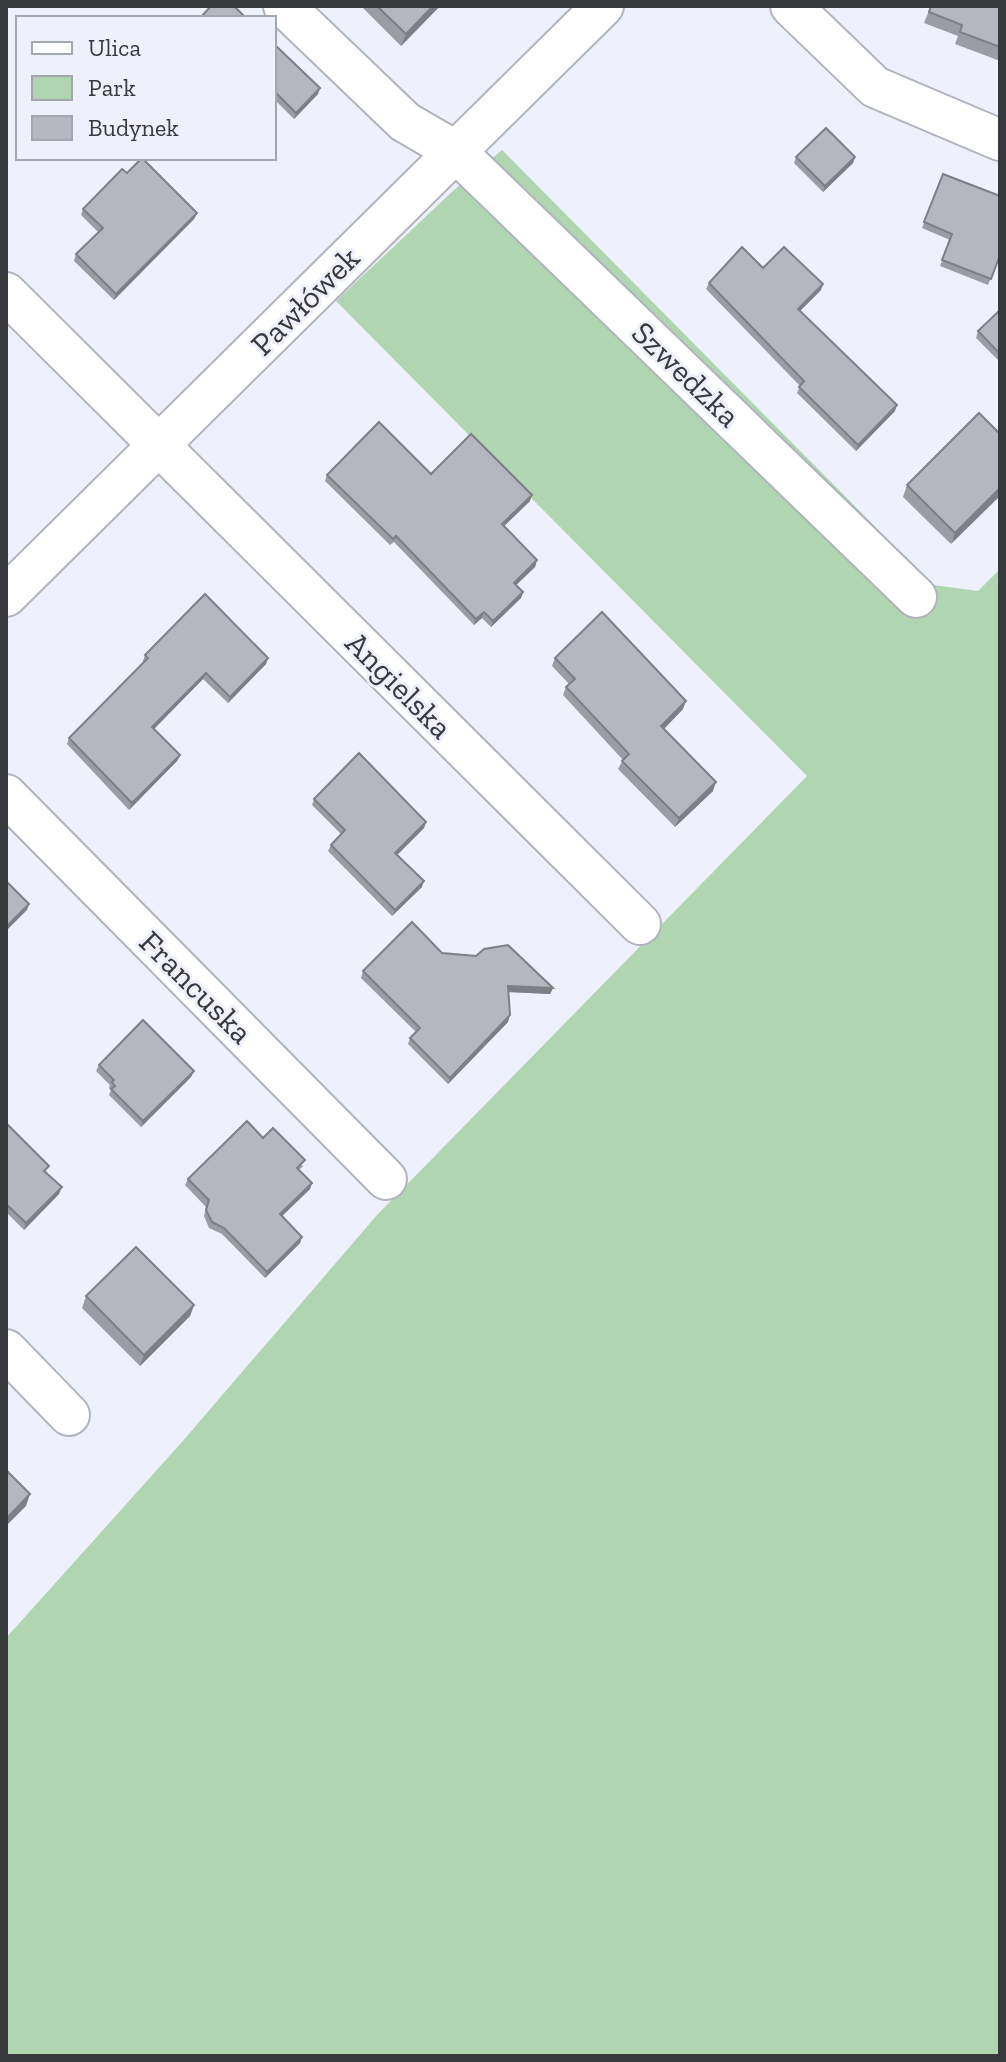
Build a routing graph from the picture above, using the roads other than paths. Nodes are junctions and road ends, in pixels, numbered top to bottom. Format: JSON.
{"nodes":[{"id":1,"x":284,"y":6,"type":"edge"},
{"id":2,"x":603,"y":6,"type":"edge"},
{"id":3,"x":791,"y":6,"type":"edge"},
{"id":4,"x":1000,"y":140,"type":"edge"},
{"id":5,"x":455,"y":151,"type":"junction"},
{"id":6,"x":6,"y":293,"type":"edge"},
{"id":7,"x":159,"y":446,"type":"junction"},
{"id":8,"x":6,"y":596,"type":"edge"},
{"id":9,"x":916,"y":597,"type":"dead end"},
{"id":10,"x":6,"y":795,"type":"edge"},
{"id":11,"x":640,"y":924,"type":"dead end"},
{"id":12,"x":386,"y":1179,"type":"dead end"},
{"id":13,"x":6,"y":1350,"type":"edge"},
{"id":14,"x":69,"y":1415,"type":"dead end"}],
"edges":[{"from":1,"to":5,"type":"street","name":"Szwedzka"},
{"from":2,"to":5,"type":"street","name":"Pawłówek"},
{"from":3,"to":4,"type":"street"},
{"from":5,"to":7,"type":"street","name":"Pawłówek"},
{"from":5,"to":9,"type":"street","name":"Szwedzka"},
{"from":6,"to":7,"type":"street","name":"Angielska"},
{"from":7,"to":8,"type":"street","name":"Pawłówek"},
{"from":7,"to":11,"type":"street","name":"Angielska"},
{"from":10,"to":12,"type":"street","name":"Francuska"},
{"from":13,"to":14,"type":"street"}]}
